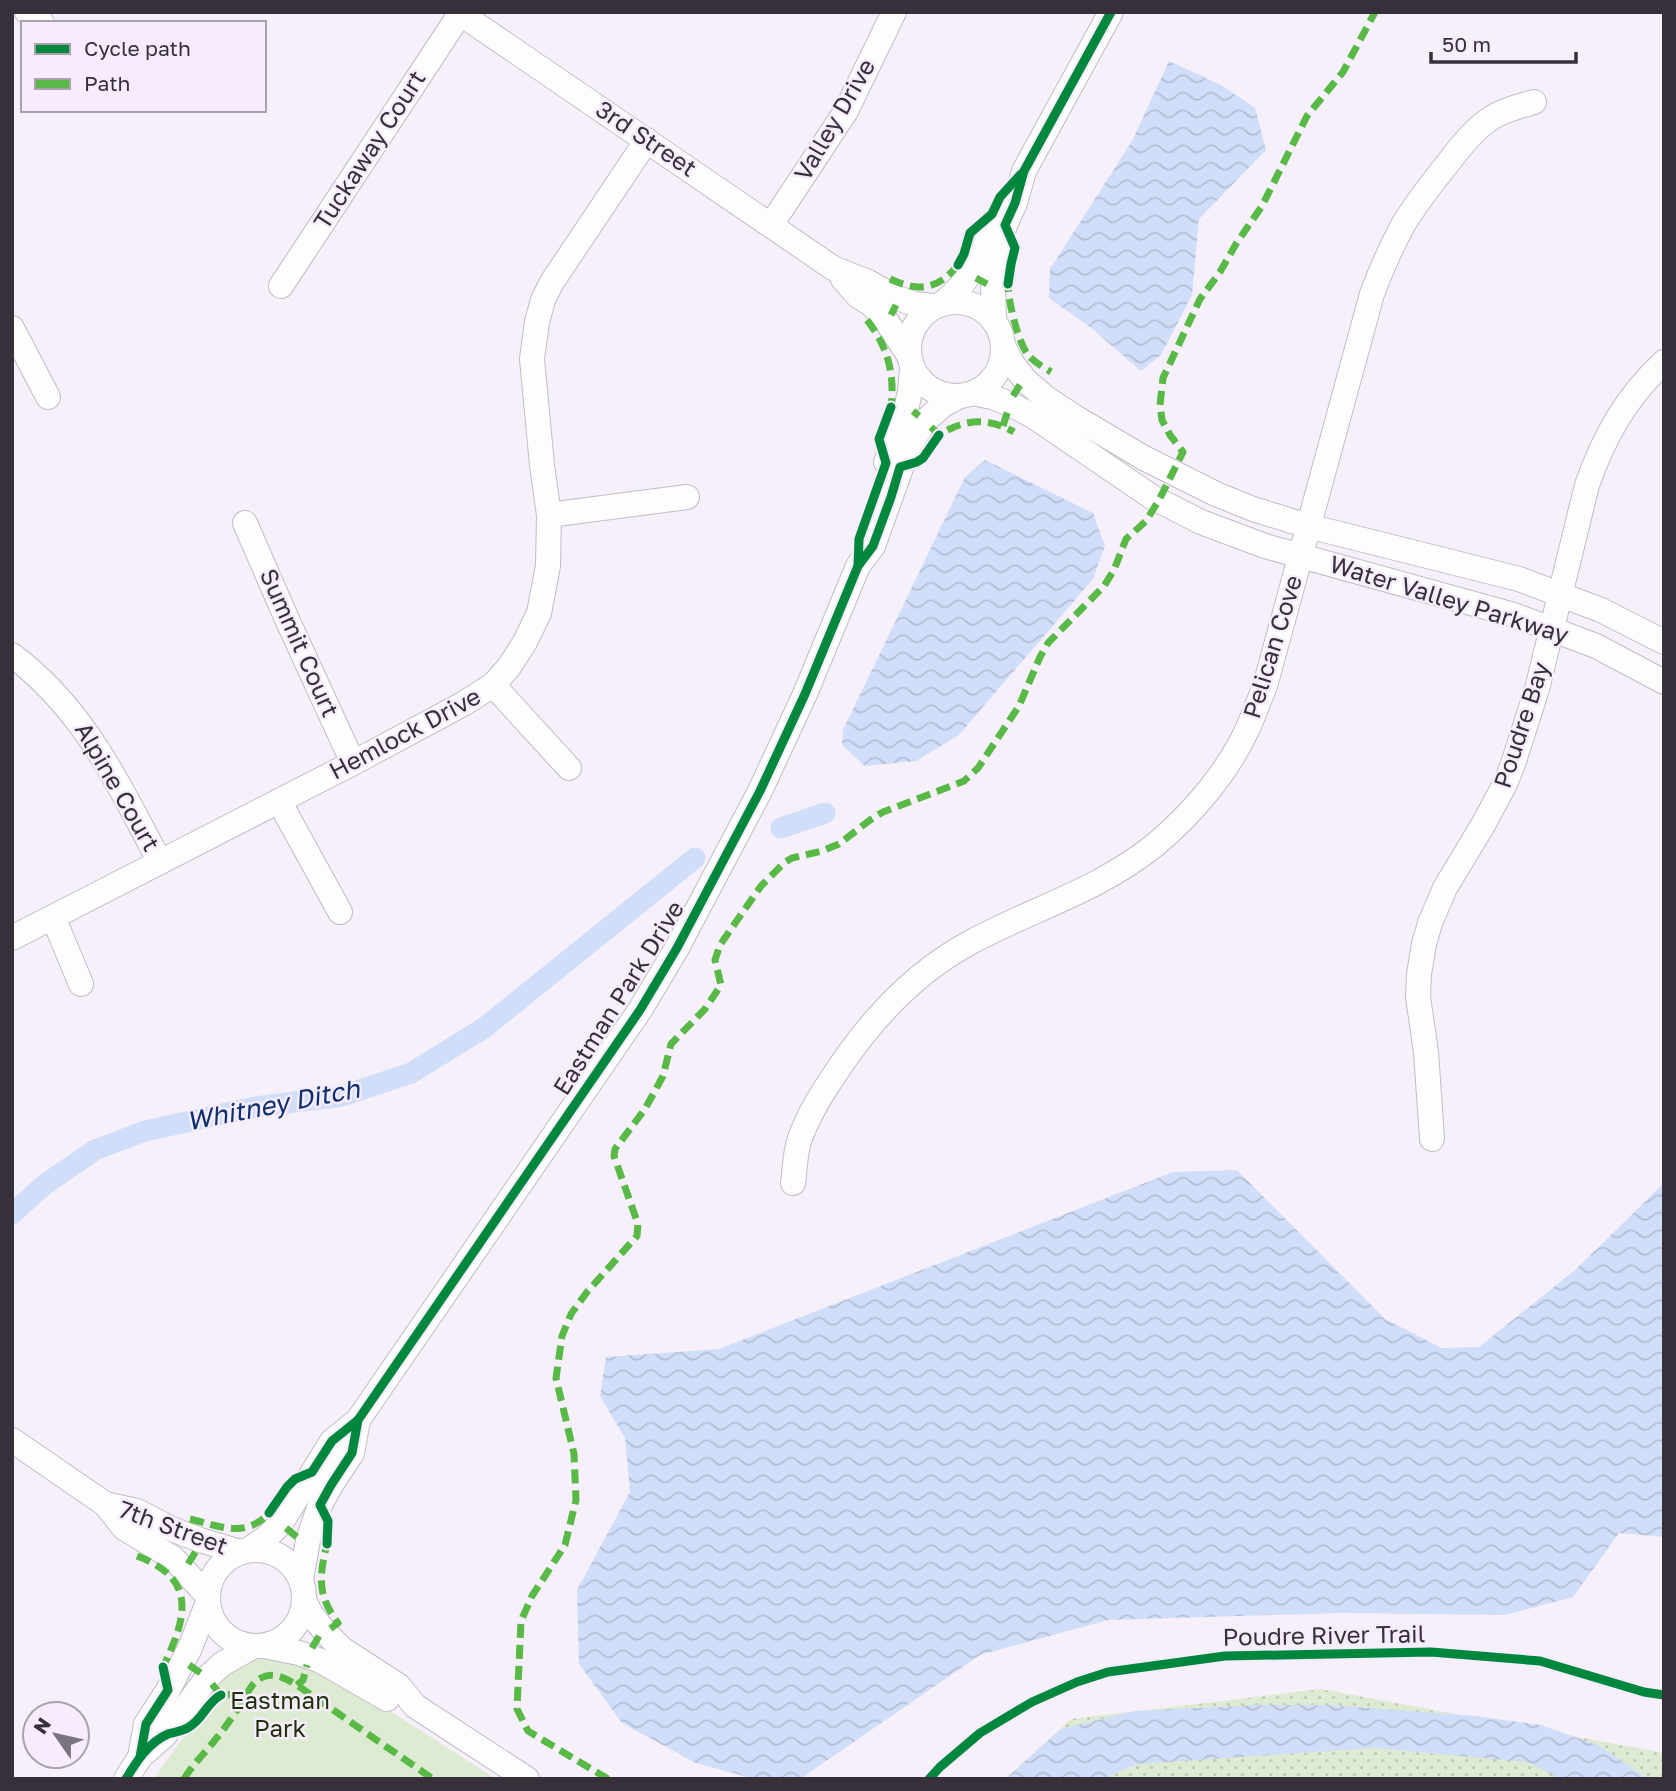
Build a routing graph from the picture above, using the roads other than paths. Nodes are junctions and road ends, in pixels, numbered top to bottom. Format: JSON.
{"nodes":[{"id":1,"x":21,"y":12,"type":"edge"},
{"id":2,"x":894,"y":12,"type":"edge"},
{"id":3,"x":1111,"y":12,"type":"edge"},
{"id":4,"x":459,"y":13,"type":"edge"},
{"id":5,"x":12,"y":24,"type":"edge"},
{"id":6,"x":1534,"y":102,"type":"dead end"},
{"id":7,"x":647,"y":140,"type":"junction"},
{"id":8,"x":1024,"y":171,"type":"junction"},
{"id":9,"x":771,"y":225,"type":"junction"},
{"id":10,"x":833,"y":268,"type":"junction"},
{"id":11,"x":281,"y":286,"type":"dead end"},
{"id":12,"x":939,"y":304,"type":"junction"},
{"id":13,"x":994,"y":320,"type":"junction"},
{"id":14,"x":12,"y":328,"type":"edge"},
{"id":15,"x":1003,"y":345,"type":"junction"},
{"id":16,"x":910,"y":361,"type":"junction"},
{"id":17,"x":1664,"y":362,"type":"edge"},
{"id":18,"x":966,"y":395,"type":"junction"},
{"id":19,"x":48,"y":397,"type":"dead end"},
{"id":20,"x":687,"y":497,"type":"dead end"},
{"id":21,"x":549,"y":516,"type":"junction"},
{"id":22,"x":245,"y":523,"type":"dead end"},
{"id":23,"x":1308,"y":526,"type":"junction"},
{"id":24,"x":1301,"y":556,"type":"junction"},
{"id":25,"x":858,"y":566,"type":"junction"},
{"id":26,"x":1560,"y":593,"type":"junction"},
{"id":27,"x":1552,"y":628,"type":"junction"},
{"id":28,"x":1664,"y":642,"type":"edge"},
{"id":29,"x":12,"y":655,"type":"edge"},
{"id":30,"x":1664,"y":682,"type":"edge"},
{"id":31,"x":493,"y":685,"type":"junction"},
{"id":32,"x":353,"y":763,"type":"junction"},
{"id":33,"x":569,"y":768,"type":"dead end"},
{"id":34,"x":279,"y":800,"type":"junction"},
{"id":35,"x":160,"y":862,"type":"junction"},
{"id":36,"x":340,"y":912,"type":"dead end"},
{"id":37,"x":53,"y":916,"type":"junction"},
{"id":38,"x":12,"y":938,"type":"edge"},
{"id":39,"x":81,"y":984,"type":"dead end"},
{"id":40,"x":1432,"y":1139,"type":"dead end"},
{"id":41,"x":793,"y":1183,"type":"dead end"},
{"id":42,"x":358,"y":1420,"type":"junction"},
{"id":43,"x":12,"y":1440,"type":"edge"},
{"id":44,"x":105,"y":1504,"type":"junction"},
{"id":45,"x":244,"y":1551,"type":"junction"},
{"id":46,"x":303,"y":1590,"type":"junction"},
{"id":47,"x":207,"y":1598,"type":"junction"},
{"id":48,"x":259,"y":1646,"type":"junction"},
{"id":49,"x":415,"y":1706,"type":"junction"},
{"id":50,"x":139,"y":1756,"type":"junction"},
{"id":51,"x":126,"y":1779,"type":"edge"},
{"id":52,"x":527,"y":1779,"type":"edge"}],
"edges":[{"from":1,"to":5,"type":"street"},
{"from":2,"to":9,"type":"street","name":"Valley Drive"},
{"from":3,"to":8,"type":"street"},
{"from":4,"to":7,"type":"street","name":"3rd Street"},
{"from":4,"to":11,"type":"street","name":"Tuckaway Court"},
{"from":6,"to":23,"type":"street","name":"Pelican Cove"},
{"from":7,"to":9,"type":"street","name":"3rd Street"},
{"from":7,"to":21,"type":"street","name":"Hemlock Drive"},
{"from":8,"to":12,"type":"street"},
{"from":8,"to":13,"type":"street"},
{"from":9,"to":10,"type":"street","name":"3rd Street"},
{"from":10,"to":12,"type":"street","name":"3rd Street"},
{"from":10,"to":16,"type":"street","name":"3rd Street"},
{"from":12,"to":13,"type":"street"},
{"from":12,"to":16,"type":"street"},
{"from":13,"to":15,"type":"street"},
{"from":14,"to":19,"type":"street"},
{"from":15,"to":18,"type":"street"},
{"from":15,"to":23,"type":"street","name":"Water Valley Parkway"},
{"from":16,"to":18,"type":"street"},
{"from":16,"to":25,"type":"street","name":"Eastman Park Drive"},
{"from":17,"to":26,"type":"street","name":"Poudre Bay"},
{"from":18,"to":24,"type":"street","name":"Water Valley Parkway"},
{"from":18,"to":25,"type":"street","name":"Eastman Park Drive"},
{"from":20,"to":21,"type":"street"},
{"from":21,"to":31,"type":"street","name":"Hemlock Drive"},
{"from":22,"to":32,"type":"street","name":"Summit Court"},
{"from":23,"to":24,"type":"street","name":"Pelican Cove"},
{"from":23,"to":26,"type":"street","name":"Water Valley Parkway"},
{"from":24,"to":27,"type":"street","name":"Water Valley Parkway"},
{"from":24,"to":41,"type":"street","name":"Pelican Cove"},
{"from":25,"to":42,"type":"street","name":"Eastman Park Drive"},
{"from":26,"to":27,"type":"street","name":"Poudre Bay"},
{"from":26,"to":28,"type":"street","name":"Water Valley Parkway"},
{"from":27,"to":30,"type":"street","name":"Water Valley Parkway"},
{"from":27,"to":40,"type":"street","name":"Poudre Bay"},
{"from":29,"to":35,"type":"street","name":"Alpine Court"},
{"from":31,"to":32,"type":"street","name":"Hemlock Drive"},
{"from":31,"to":33,"type":"street"},
{"from":32,"to":34,"type":"street","name":"Hemlock Drive"},
{"from":34,"to":35,"type":"street","name":"Hemlock Drive"},
{"from":34,"to":36,"type":"street"},
{"from":35,"to":37,"type":"street","name":"Hemlock Drive"},
{"from":37,"to":38,"type":"street","name":"Hemlock Drive"},
{"from":37,"to":39,"type":"street"},
{"from":42,"to":45,"type":"street","name":"Eastman Park Drive"},
{"from":42,"to":46,"type":"street","name":"Eastman Park Drive"},
{"from":43,"to":44,"type":"street","name":"7th Street"},
{"from":44,"to":45,"type":"street","name":"7th Street"},
{"from":44,"to":47,"type":"street","name":"7th Street"},
{"from":45,"to":46,"type":"street"},
{"from":45,"to":47,"type":"street"},
{"from":46,"to":48,"type":"street"},
{"from":46,"to":49,"type":"street"},
{"from":47,"to":48,"type":"street"},
{"from":47,"to":50,"type":"street"},
{"from":48,"to":49,"type":"street"},
{"from":48,"to":50,"type":"street"},
{"from":49,"to":52,"type":"street"},
{"from":50,"to":51,"type":"street"}]}
